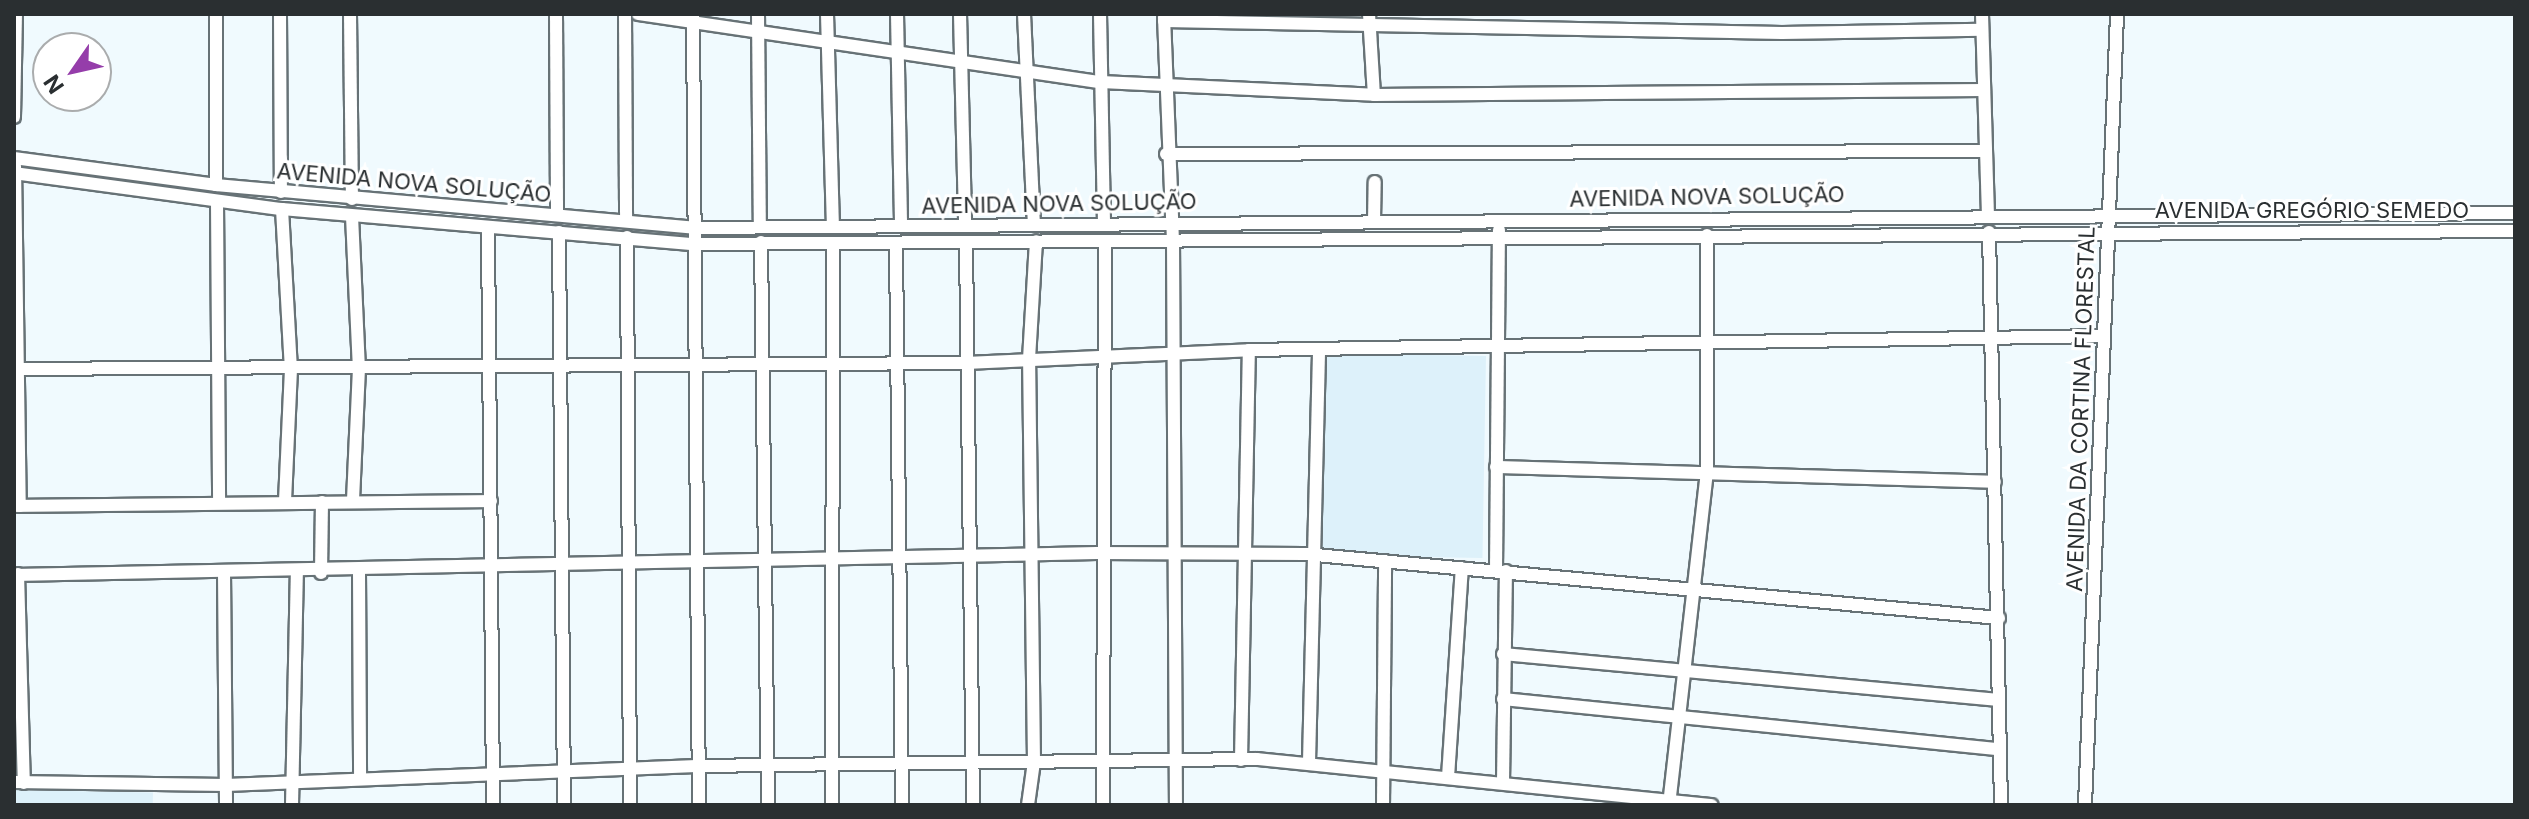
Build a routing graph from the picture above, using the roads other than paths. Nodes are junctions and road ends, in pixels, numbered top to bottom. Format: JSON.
{"nodes":[{"id":1,"x":16,"y":14,"type":"edge"},
{"id":2,"x":216,"y":14,"type":"edge"},
{"id":3,"x":280,"y":14,"type":"edge"},
{"id":4,"x":350,"y":14,"type":"edge"},
{"id":5,"x":556,"y":14,"type":"edge"},
{"id":6,"x":625,"y":14,"type":"edge"},
{"id":7,"x":638,"y":14,"type":"edge"},
{"id":8,"x":758,"y":14,"type":"edge"},
{"id":9,"x":827,"y":14,"type":"edge"},
{"id":10,"x":897,"y":14,"type":"edge"},
{"id":11,"x":960,"y":14,"type":"edge"},
{"id":12,"x":1024,"y":14,"type":"edge"},
{"id":13,"x":1100,"y":14,"type":"edge"},
{"id":14,"x":1982,"y":14,"type":"edge"},
{"id":15,"x":2117,"y":14,"type":"edge"},
{"id":16,"x":693,"y":17,"type":"edge"},
{"id":17,"x":1164,"y":18,"type":"edge"},
{"id":18,"x":1370,"y":19,"type":"edge"},
{"id":19,"x":1982,"y":30,"type":"junction"},
{"id":20,"x":758,"y":32,"type":"junction"},
{"id":21,"x":828,"y":40,"type":"junction"},
{"id":22,"x":897,"y":50,"type":"junction"},
{"id":23,"x":961,"y":61,"type":"junction"},
{"id":24,"x":1025,"y":73,"type":"junction"},
{"id":25,"x":1101,"y":82,"type":"junction"},
{"id":26,"x":1165,"y":86,"type":"junction"},
{"id":27,"x":1984,"y":90,"type":"junction"},
{"id":28,"x":1374,"y":95,"type":"junction"},
{"id":29,"x":14,"y":117,"type":"edge"},
{"id":30,"x":1986,"y":151,"type":"junction"},
{"id":31,"x":1166,"y":154,"type":"junction"},
{"id":32,"x":14,"y":158,"type":"edge"},
{"id":33,"x":15,"y":170,"type":"edge"},
{"id":34,"x":1375,"y":182,"type":"dead end"},
{"id":35,"x":216,"y":185,"type":"junction"},
{"id":36,"x":281,"y":192,"type":"junction"},
{"id":37,"x":352,"y":199,"type":"junction"},
{"id":38,"x":217,"y":202,"type":"junction"},
{"id":39,"x":282,"y":209,"type":"junction"},
{"id":40,"x":2109,"y":213,"type":"junction"},
{"id":41,"x":2515,"y":213,"type":"edge"},
{"id":42,"x":1988,"y":214,"type":"junction"},
{"id":43,"x":557,"y":215,"type":"junction"},
{"id":44,"x":352,"y":216,"type":"junction"},
{"id":45,"x":1499,"y":218,"type":"junction"},
{"id":46,"x":626,"y":221,"type":"junction"},
{"id":47,"x":1374,"y":221,"type":"junction"},
{"id":48,"x":1172,"y":222,"type":"junction"},
{"id":49,"x":1104,"y":223,"type":"junction"},
{"id":50,"x":901,"y":225,"type":"junction"},
{"id":51,"x":1034,"y":225,"type":"junction"},
{"id":52,"x":965,"y":226,"type":"junction"},
{"id":53,"x":760,"y":227,"type":"junction"},
{"id":54,"x":833,"y":227,"type":"junction"},
{"id":55,"x":488,"y":228,"type":"junction"},
{"id":56,"x":694,"y":228,"type":"junction"},
{"id":57,"x":2515,"y":231,"type":"edge"},
{"id":58,"x":559,"y":232,"type":"junction"},
{"id":59,"x":1989,"y":232,"type":"junction"},
{"id":60,"x":2108,"y":232,"type":"junction"},
{"id":61,"x":1707,"y":235,"type":"junction"},
{"id":62,"x":1500,"y":236,"type":"junction"},
{"id":63,"x":627,"y":237,"type":"junction"},
{"id":64,"x":1173,"y":240,"type":"junction"},
{"id":65,"x":1036,"y":241,"type":"junction"},
{"id":66,"x":761,"y":242,"type":"junction"},
{"id":67,"x":1105,"y":242,"type":"junction"},
{"id":68,"x":833,"y":243,"type":"junction"},
{"id":69,"x":896,"y":243,"type":"junction"},
{"id":70,"x":966,"y":243,"type":"junction"},
{"id":71,"x":694,"y":244,"type":"junction"},
{"id":72,"x":1993,"y":336,"type":"junction"},
{"id":73,"x":2104,"y":336,"type":"junction"},
{"id":74,"x":1706,"y":343,"type":"junction"},
{"id":75,"x":1496,"y":345,"type":"junction"},
{"id":76,"x":1319,"y":349,"type":"junction"},
{"id":77,"x":1249,"y":350,"type":"junction"},
{"id":78,"x":1172,"y":355,"type":"junction"},
{"id":79,"x":1029,"y":359,"type":"junction"},
{"id":80,"x":1106,"y":359,"type":"junction"},
{"id":81,"x":897,"y":362,"type":"junction"},
{"id":82,"x":966,"y":363,"type":"junction"},
{"id":83,"x":833,"y":364,"type":"junction"},
{"id":84,"x":765,"y":365,"type":"junction"},
{"id":85,"x":493,"y":366,"type":"junction"},
{"id":86,"x":563,"y":366,"type":"junction"},
{"id":87,"x":627,"y":366,"type":"junction"},
{"id":88,"x":698,"y":366,"type":"junction"},
{"id":89,"x":359,"y":368,"type":"junction"},
{"id":90,"x":16,"y":369,"type":"edge"},
{"id":91,"x":291,"y":369,"type":"junction"},
{"id":92,"x":219,"y":371,"type":"junction"},
{"id":93,"x":1496,"y":467,"type":"junction"},
{"id":94,"x":1707,"y":470,"type":"junction"},
{"id":95,"x":1995,"y":482,"type":"junction"},
{"id":96,"x":353,"y":501,"type":"junction"},
{"id":97,"x":491,"y":501,"type":"junction"},
{"id":98,"x":219,"y":502,"type":"junction"},
{"id":99,"x":285,"y":502,"type":"junction"},
{"id":100,"x":322,"y":502,"type":"junction"},
{"id":101,"x":17,"y":506,"type":"edge"},
{"id":102,"x":1106,"y":553,"type":"junction"},
{"id":103,"x":1176,"y":554,"type":"junction"},
{"id":104,"x":1242,"y":554,"type":"junction"},
{"id":105,"x":1032,"y":555,"type":"junction"},
{"id":106,"x":1311,"y":555,"type":"junction"},
{"id":107,"x":901,"y":558,"type":"junction"},
{"id":108,"x":969,"y":558,"type":"junction"},
{"id":109,"x":833,"y":559,"type":"junction"},
{"id":110,"x":766,"y":561,"type":"junction"},
{"id":111,"x":1385,"y":561,"type":"junction"},
{"id":112,"x":698,"y":562,"type":"junction"},
{"id":113,"x":561,"y":563,"type":"junction"},
{"id":114,"x":626,"y":563,"type":"junction"},
{"id":115,"x":490,"y":564,"type":"junction"},
{"id":116,"x":1462,"y":568,"type":"junction"},
{"id":117,"x":1501,"y":571,"type":"junction"},
{"id":118,"x":359,"y":572,"type":"junction"},
{"id":119,"x":224,"y":573,"type":"junction"},
{"id":120,"x":297,"y":573,"type":"junction"},
{"id":121,"x":321,"y":573,"type":"junction"},
{"id":122,"x":16,"y":575,"type":"edge"},
{"id":123,"x":1696,"y":591,"type":"junction"},
{"id":124,"x":1999,"y":618,"type":"junction"},
{"id":125,"x":1503,"y":654,"type":"junction"},
{"id":126,"x":1688,"y":669,"type":"junction"},
{"id":127,"x":1503,"y":699,"type":"junction"},
{"id":128,"x":1999,"y":700,"type":"junction"},
{"id":129,"x":1681,"y":717,"type":"junction"},
{"id":130,"x":1998,"y":749,"type":"junction"},
{"id":131,"x":1174,"y":760,"type":"junction"},
{"id":132,"x":1241,"y":760,"type":"junction"},
{"id":133,"x":1104,"y":761,"type":"junction"},
{"id":134,"x":1034,"y":762,"type":"junction"},
{"id":135,"x":1309,"y":762,"type":"junction"},
{"id":136,"x":973,"y":763,"type":"junction"},
{"id":137,"x":902,"y":765,"type":"junction"},
{"id":138,"x":697,"y":766,"type":"junction"},
{"id":139,"x":831,"y":766,"type":"junction"},
{"id":140,"x":629,"y":768,"type":"junction"},
{"id":141,"x":766,"y":768,"type":"junction"},
{"id":142,"x":564,"y":770,"type":"junction"},
{"id":143,"x":1382,"y":770,"type":"junction"},
{"id":144,"x":493,"y":772,"type":"junction"},
{"id":145,"x":360,"y":776,"type":"junction"},
{"id":146,"x":1448,"y":777,"type":"junction"},
{"id":147,"x":291,"y":779,"type":"junction"},
{"id":148,"x":19,"y":782,"type":"edge"},
{"id":149,"x":1503,"y":783,"type":"junction"},
{"id":150,"x":226,"y":785,"type":"junction"},
{"id":151,"x":1669,"y":803,"type":"edge"},
{"id":152,"x":226,"y":805,"type":"edge"},
{"id":153,"x":292,"y":805,"type":"edge"},
{"id":154,"x":493,"y":805,"type":"edge"},
{"id":155,"x":564,"y":805,"type":"edge"},
{"id":156,"x":630,"y":805,"type":"edge"},
{"id":157,"x":699,"y":805,"type":"edge"},
{"id":158,"x":768,"y":805,"type":"edge"},
{"id":159,"x":832,"y":805,"type":"edge"},
{"id":160,"x":902,"y":805,"type":"edge"},
{"id":161,"x":973,"y":805,"type":"edge"},
{"id":162,"x":1028,"y":805,"type":"edge"},
{"id":163,"x":1103,"y":805,"type":"edge"},
{"id":164,"x":1176,"y":805,"type":"edge"},
{"id":165,"x":1383,"y":805,"type":"edge"},
{"id":166,"x":1712,"y":805,"type":"edge"},
{"id":167,"x":2001,"y":805,"type":"edge"},
{"id":168,"x":2085,"y":805,"type":"edge"}],
"edges":[{"from":1,"to":29,"type":"street"},
{"from":2,"to":35,"type":"street"},
{"from":3,"to":36,"type":"street"},
{"from":4,"to":37,"type":"street"},
{"from":5,"to":43,"type":"street"},
{"from":6,"to":46,"type":"street"},
{"from":7,"to":16,"type":"street"},
{"from":8,"to":20,"type":"street"},
{"from":9,"to":21,"type":"street"},
{"from":10,"to":22,"type":"street"},
{"from":11,"to":23,"type":"street"},
{"from":12,"to":24,"type":"street"},
{"from":13,"to":25,"type":"street"},
{"from":14,"to":19,"type":"street"},
{"from":15,"to":40,"type":"street","name":"AVENIDA DA CORTINA FLORESTAL"},
{"from":16,"to":20,"type":"street"},
{"from":16,"to":56,"type":"street"},
{"from":17,"to":18,"type":"street"},
{"from":17,"to":26,"type":"street"},
{"from":18,"to":19,"type":"street"},
{"from":18,"to":28,"type":"street"},
{"from":19,"to":27,"type":"street"},
{"from":20,"to":21,"type":"street"},
{"from":20,"to":53,"type":"street"},
{"from":21,"to":22,"type":"street"},
{"from":21,"to":54,"type":"street"},
{"from":22,"to":23,"type":"street"},
{"from":22,"to":50,"type":"street"},
{"from":23,"to":24,"type":"street"},
{"from":23,"to":52,"type":"street"},
{"from":24,"to":25,"type":"street"},
{"from":24,"to":51,"type":"street"},
{"from":25,"to":26,"type":"street"},
{"from":25,"to":49,"type":"street"},
{"from":26,"to":28,"type":"street"},
{"from":26,"to":31,"type":"street"},
{"from":27,"to":28,"type":"street"},
{"from":27,"to":30,"type":"street"},
{"from":30,"to":31,"type":"street"},
{"from":30,"to":42,"type":"street"},
{"from":31,"to":48,"type":"street"},
{"from":32,"to":35,"type":"street","name":"AVENIDA NOVA SOLUÇÃO"},
{"from":33,"to":38,"type":"street","name":"AVENIDA NOVA SOLUÇÃO"},
{"from":33,"to":90,"type":"street"},
{"from":34,"to":47,"type":"street"},
{"from":35,"to":36,"type":"street","name":"AVENIDA NOVA SOLUÇÃO"},
{"from":36,"to":37,"type":"street","name":"AVENIDA NOVA SOLUÇÃO"},
{"from":37,"to":43,"type":"street","name":"AVENIDA NOVA SOLUÇÃO"},
{"from":38,"to":39,"type":"street","name":"AVENIDA NOVA SOLUÇÃO"},
{"from":38,"to":92,"type":"street"},
{"from":39,"to":44,"type":"street","name":"AVENIDA NOVA SOLUÇÃO"},
{"from":39,"to":91,"type":"street"},
{"from":40,"to":41,"type":"street","name":"AVENIDA GREGÓRIO SEMEDO"},
{"from":40,"to":42,"type":"street","name":"AVENIDA NOVA SOLUÇÃO"},
{"from":40,"to":60,"type":"street","name":"AVENIDA DA CORTINA FLORESTAL"},
{"from":42,"to":45,"type":"street","name":"AVENIDA NOVA SOLUÇÃO"},
{"from":43,"to":46,"type":"street","name":"AVENIDA NOVA SOLUÇÃO"},
{"from":44,"to":55,"type":"street","name":"AVENIDA NOVA SOLUÇÃO"},
{"from":44,"to":89,"type":"street"},
{"from":45,"to":47,"type":"street","name":"AVENIDA NOVA SOLUÇÃO"},
{"from":45,"to":62,"type":"street"},
{"from":46,"to":56,"type":"street","name":"AVENIDA NOVA SOLUÇÃO"},
{"from":47,"to":48,"type":"street","name":"AVENIDA NOVA SOLUÇÃO"},
{"from":48,"to":49,"type":"street","name":"AVENIDA NOVA SOLUÇÃO"},
{"from":48,"to":64,"type":"street"},
{"from":49,"to":51,"type":"street","name":"AVENIDA NOVA SOLUÇÃO"},
{"from":50,"to":52,"type":"street","name":"AVENIDA NOVA SOLUÇÃO"},
{"from":50,"to":54,"type":"street","name":"AVENIDA NOVA SOLUÇÃO"},
{"from":51,"to":52,"type":"street","name":"AVENIDA NOVA SOLUÇÃO"},
{"from":53,"to":54,"type":"street","name":"AVENIDA NOVA SOLUÇÃO"},
{"from":53,"to":56,"type":"street","name":"AVENIDA NOVA SOLUÇÃO"},
{"from":55,"to":58,"type":"street","name":"AVENIDA NOVA SOLUÇÃO"},
{"from":55,"to":85,"type":"street"},
{"from":56,"to":71,"type":"street"},
{"from":57,"to":60,"type":"street","name":"AVENIDA GREGÓRIO SEMEDO"},
{"from":58,"to":63,"type":"street","name":"AVENIDA NOVA SOLUÇÃO"},
{"from":58,"to":86,"type":"street"},
{"from":59,"to":60,"type":"street","name":"AVENIDA NOVA SOLUÇÃO"},
{"from":59,"to":61,"type":"street","name":"AVENIDA NOVA SOLUÇÃO"},
{"from":59,"to":72,"type":"street"},
{"from":60,"to":73,"type":"street","name":"AVENIDA DA CORTINA FLORESTAL"},
{"from":61,"to":62,"type":"street","name":"AVENIDA NOVA SOLUÇÃO"},
{"from":61,"to":74,"type":"street"},
{"from":62,"to":64,"type":"street","name":"AVENIDA NOVA SOLUÇÃO"},
{"from":62,"to":75,"type":"street"},
{"from":63,"to":71,"type":"street","name":"AVENIDA NOVA SOLUÇÃO"},
{"from":63,"to":87,"type":"street"},
{"from":64,"to":67,"type":"street","name":"AVENIDA NOVA SOLUÇÃO"},
{"from":64,"to":78,"type":"street"},
{"from":65,"to":67,"type":"street","name":"AVENIDA NOVA SOLUÇÃO"},
{"from":65,"to":70,"type":"street","name":"AVENIDA NOVA SOLUÇÃO"},
{"from":65,"to":79,"type":"street"},
{"from":66,"to":68,"type":"street","name":"AVENIDA NOVA SOLUÇÃO"},
{"from":66,"to":71,"type":"street","name":"AVENIDA NOVA SOLUÇÃO"},
{"from":66,"to":84,"type":"street"},
{"from":67,"to":80,"type":"street"},
{"from":68,"to":69,"type":"street","name":"AVENIDA NOVA SOLUÇÃO"},
{"from":68,"to":83,"type":"street"},
{"from":69,"to":70,"type":"street","name":"AVENIDA NOVA SOLUÇÃO"},
{"from":69,"to":81,"type":"street"},
{"from":70,"to":82,"type":"street"},
{"from":71,"to":88,"type":"street"},
{"from":72,"to":73,"type":"street"},
{"from":72,"to":74,"type":"street"},
{"from":72,"to":95,"type":"street"},
{"from":73,"to":168,"type":"street","name":"AVENIDA DA CORTINA FLORESTAL"},
{"from":74,"to":75,"type":"street"},
{"from":74,"to":94,"type":"street"},
{"from":75,"to":76,"type":"street"},
{"from":75,"to":93,"type":"street"},
{"from":76,"to":77,"type":"street"},
{"from":76,"to":106,"type":"street"},
{"from":77,"to":78,"type":"street"},
{"from":77,"to":104,"type":"street"},
{"from":78,"to":80,"type":"street"},
{"from":78,"to":103,"type":"street"},
{"from":79,"to":80,"type":"street"},
{"from":79,"to":82,"type":"street"},
{"from":79,"to":105,"type":"street"},
{"from":80,"to":102,"type":"street"},
{"from":81,"to":82,"type":"street"},
{"from":81,"to":83,"type":"street"},
{"from":81,"to":107,"type":"street"},
{"from":82,"to":108,"type":"street"},
{"from":83,"to":84,"type":"street"},
{"from":83,"to":109,"type":"street"},
{"from":84,"to":88,"type":"street"},
{"from":84,"to":110,"type":"street"},
{"from":85,"to":86,"type":"street"},
{"from":85,"to":89,"type":"street"},
{"from":85,"to":97,"type":"street"},
{"from":86,"to":87,"type":"street"},
{"from":86,"to":113,"type":"street"},
{"from":87,"to":88,"type":"street"},
{"from":87,"to":114,"type":"street"},
{"from":88,"to":112,"type":"street"},
{"from":89,"to":91,"type":"street"},
{"from":89,"to":96,"type":"street"},
{"from":90,"to":92,"type":"street"},
{"from":90,"to":101,"type":"street"},
{"from":91,"to":92,"type":"street"},
{"from":91,"to":99,"type":"street"},
{"from":92,"to":98,"type":"street"},
{"from":93,"to":94,"type":"street"},
{"from":93,"to":117,"type":"street"},
{"from":94,"to":95,"type":"street"},
{"from":94,"to":123,"type":"street"},
{"from":95,"to":124,"type":"street"},
{"from":96,"to":97,"type":"street"},
{"from":96,"to":100,"type":"street"},
{"from":97,"to":115,"type":"street"},
{"from":98,"to":99,"type":"street"},
{"from":98,"to":101,"type":"street"},
{"from":99,"to":100,"type":"street"},
{"from":100,"to":121,"type":"street"},
{"from":102,"to":103,"type":"street"},
{"from":102,"to":105,"type":"street"},
{"from":102,"to":133,"type":"street"},
{"from":103,"to":104,"type":"street"},
{"from":103,"to":131,"type":"street"},
{"from":104,"to":106,"type":"street"},
{"from":104,"to":132,"type":"street"},
{"from":105,"to":108,"type":"street"},
{"from":105,"to":134,"type":"street"},
{"from":106,"to":111,"type":"street"},
{"from":106,"to":135,"type":"street"},
{"from":107,"to":108,"type":"street"},
{"from":107,"to":109,"type":"street"},
{"from":107,"to":137,"type":"street"},
{"from":108,"to":136,"type":"street"},
{"from":109,"to":110,"type":"street"},
{"from":109,"to":139,"type":"street"},
{"from":110,"to":112,"type":"street"},
{"from":110,"to":141,"type":"street"},
{"from":111,"to":116,"type":"street"},
{"from":111,"to":143,"type":"street"},
{"from":112,"to":114,"type":"street"},
{"from":112,"to":138,"type":"street"},
{"from":113,"to":114,"type":"street"},
{"from":113,"to":115,"type":"street"},
{"from":113,"to":142,"type":"street"},
{"from":114,"to":140,"type":"street"},
{"from":115,"to":118,"type":"street"},
{"from":115,"to":144,"type":"street"},
{"from":116,"to":117,"type":"street"},
{"from":116,"to":146,"type":"street"},
{"from":117,"to":123,"type":"street"},
{"from":117,"to":125,"type":"street"},
{"from":118,"to":121,"type":"street"},
{"from":118,"to":145,"type":"street"},
{"from":119,"to":120,"type":"street"},
{"from":119,"to":122,"type":"street"},
{"from":119,"to":150,"type":"street"},
{"from":120,"to":121,"type":"street"},
{"from":120,"to":147,"type":"street"},
{"from":122,"to":148,"type":"street"},
{"from":123,"to":124,"type":"street"},
{"from":123,"to":126,"type":"street"},
{"from":124,"to":128,"type":"street"},
{"from":125,"to":126,"type":"street"},
{"from":125,"to":127,"type":"street"},
{"from":126,"to":128,"type":"street"},
{"from":126,"to":129,"type":"street"},
{"from":127,"to":129,"type":"street"},
{"from":127,"to":149,"type":"street"},
{"from":128,"to":130,"type":"street"},
{"from":129,"to":130,"type":"street"},
{"from":129,"to":151,"type":"street"},
{"from":130,"to":167,"type":"street"},
{"from":131,"to":132,"type":"street"},
{"from":131,"to":133,"type":"street"},
{"from":131,"to":164,"type":"street"},
{"from":132,"to":135,"type":"street"},
{"from":133,"to":134,"type":"street"},
{"from":133,"to":163,"type":"street"},
{"from":134,"to":136,"type":"street"},
{"from":134,"to":162,"type":"street"},
{"from":135,"to":143,"type":"street"},
{"from":136,"to":137,"type":"street"},
{"from":136,"to":161,"type":"street"},
{"from":137,"to":139,"type":"street"},
{"from":137,"to":160,"type":"street"},
{"from":138,"to":140,"type":"street"},
{"from":138,"to":141,"type":"street"},
{"from":138,"to":157,"type":"street"},
{"from":139,"to":141,"type":"street"},
{"from":139,"to":159,"type":"street"},
{"from":140,"to":142,"type":"street"},
{"from":140,"to":156,"type":"street"},
{"from":141,"to":158,"type":"street"},
{"from":142,"to":144,"type":"street"},
{"from":142,"to":155,"type":"street"},
{"from":143,"to":146,"type":"street"},
{"from":143,"to":165,"type":"street"},
{"from":144,"to":145,"type":"street"},
{"from":144,"to":154,"type":"street"},
{"from":145,"to":147,"type":"street"},
{"from":146,"to":149,"type":"street"},
{"from":147,"to":150,"type":"street"},
{"from":147,"to":153,"type":"street"},
{"from":148,"to":150,"type":"street"},
{"from":149,"to":151,"type":"street"},
{"from":150,"to":152,"type":"street"},
{"from":151,"to":166,"type":"street"}]}
